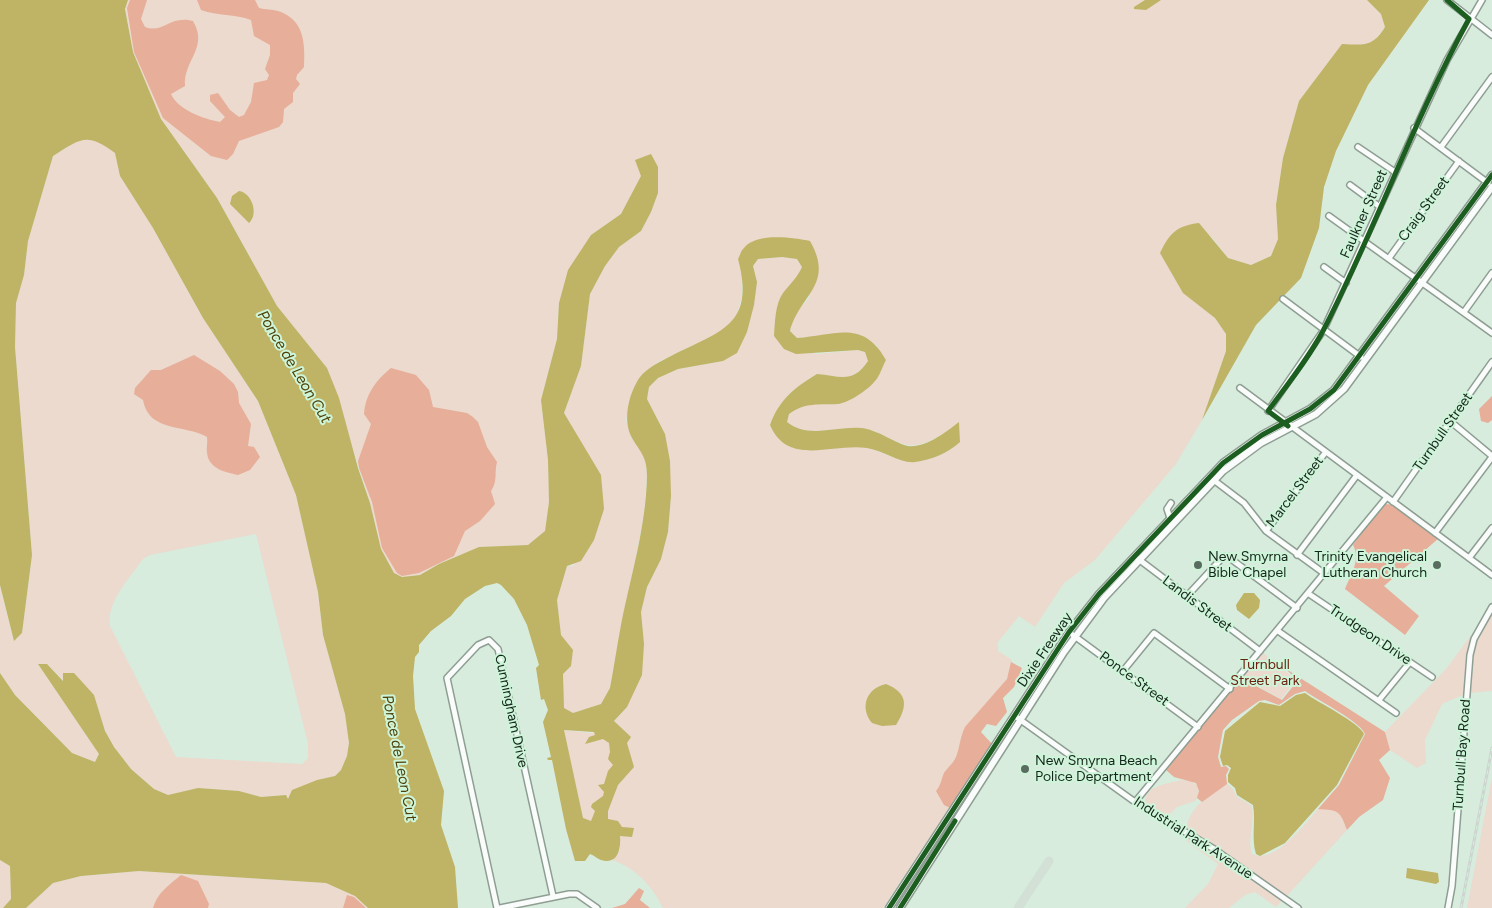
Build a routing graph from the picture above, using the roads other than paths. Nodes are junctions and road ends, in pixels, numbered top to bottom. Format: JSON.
{"nodes":[{"id":1,"x":1447,"y":0,"type":"edge"},
{"id":2,"x":1482,"y":0,"type":"edge"},
{"id":3,"x":1469,"y":19,"type":"junction"},
{"id":4,"x":1492,"y":35,"type":"edge"},
{"id":5,"x":1492,"y":77,"type":"edge"},
{"id":6,"x":1414,"y":128,"type":"junction"},
{"id":7,"x":1358,"y":147,"type":"dead end"},
{"id":8,"x":1441,"y":147,"type":"junction"},
{"id":9,"x":1459,"y":161,"type":"junction"},
{"id":10,"x":1395,"y":172,"type":"junction"},
{"id":11,"x":1492,"y":175,"type":"edge"},
{"id":12,"x":1490,"y":185,"type":"edge"},
{"id":13,"x":1350,"y":186,"type":"dead end"},
{"id":14,"x":1380,"y":207,"type":"junction"},
{"id":15,"x":1329,"y":216,"type":"dead end"},
{"id":16,"x":1365,"y":241,"type":"junction"},
{"id":17,"x":1389,"y":258,"type":"junction"},
{"id":18,"x":1324,"y":267,"type":"dead end"},
{"id":19,"x":1492,"y":273,"type":"edge"},
{"id":20,"x":1420,"y":281,"type":"junction"},
{"id":21,"x":1346,"y":283,"type":"junction"},
{"id":22,"x":1283,"y":299,"type":"dead end"},
{"id":23,"x":1464,"y":312,"type":"junction"},
{"id":24,"x":1323,"y":331,"type":"junction"},
{"id":25,"x":1492,"y":333,"type":"edge"},
{"id":26,"x":1363,"y":359,"type":"junction"},
{"id":27,"x":1492,"y":362,"type":"edge"},
{"id":28,"x":1240,"y":388,"type":"dead end"},
{"id":29,"x":1268,"y":411,"type":"junction"},
{"id":30,"x":1450,"y":422,"type":"junction"},
{"id":31,"x":1284,"y":423,"type":"junction"},
{"id":32,"x":1290,"y":427,"type":"junction"},
{"id":33,"x":1325,"y":453,"type":"junction"},
{"id":34,"x":1492,"y":456,"type":"edge"},
{"id":35,"x":1357,"y":476,"type":"junction"},
{"id":36,"x":1212,"y":478,"type":"junction"},
{"id":37,"x":1387,"y":498,"type":"junction"},
{"id":38,"x":1393,"y":502,"type":"junction"},
{"id":39,"x":1170,"y":503,"type":"dead end"},
{"id":40,"x":1170,"y":518,"type":"junction"},
{"id":41,"x":1492,"y":528,"type":"edge"},
{"id":42,"x":1266,"y":531,"type":"junction"},
{"id":43,"x":1435,"y":533,"type":"junction"},
{"id":44,"x":1297,"y":555,"type":"junction"},
{"id":45,"x":1137,"y":558,"type":"junction"},
{"id":46,"x":1469,"y":558,"type":"junction"},
{"id":47,"x":1325,"y":574,"type":"junction"},
{"id":48,"x":1492,"y":575,"type":"edge"},
{"id":49,"x":1309,"y":594,"type":"junction"},
{"id":50,"x":1187,"y":596,"type":"junction"},
{"id":51,"x":1492,"y":607,"type":"edge"},
{"id":52,"x":1296,"y":608,"type":"junction"},
{"id":53,"x":1278,"y":630,"type":"junction"},
{"id":54,"x":1072,"y":634,"type":"junction"},
{"id":55,"x":1260,"y":651,"type":"junction"},
{"id":56,"x":1410,"y":662,"type":"junction"},
{"id":57,"x":1122,"y":671,"type":"junction"},
{"id":58,"x":1432,"y":677,"type":"dead end"},
{"id":59,"x":1230,"y":688,"type":"junction"},
{"id":60,"x":1379,"y":700,"type":"junction"},
{"id":61,"x":1396,"y":713,"type":"dead end"},
{"id":62,"x":1018,"y":718,"type":"junction"},
{"id":63,"x":1198,"y":727,"type":"junction"},
{"id":64,"x":1135,"y":802,"type":"junction"},
{"id":65,"x":553,"y":896,"type":"junction"},
{"id":66,"x":499,"y":908,"type":"edge"},
{"id":67,"x":597,"y":908,"type":"edge"},
{"id":68,"x":889,"y":908,"type":"edge"},
{"id":69,"x":900,"y":908,"type":"edge"},
{"id":70,"x":1298,"y":908,"type":"edge"},
{"id":71,"x":1448,"y":908,"type":"edge"}],
"edges":[{"from":1,"to":3,"type":"street"},
{"from":2,"to":3,"type":"street","name":"Faulkner Street"},
{"from":3,"to":4,"type":"street"},
{"from":3,"to":6,"type":"street","name":"Faulkner Street"},
{"from":5,"to":8,"type":"street"},
{"from":6,"to":8,"type":"street"},
{"from":6,"to":10,"type":"street","name":"Faulkner Street"},
{"from":7,"to":10,"type":"street"},
{"from":8,"to":9,"type":"street"},
{"from":9,"to":12,"type":"street"},
{"from":9,"to":17,"type":"street","name":"Craig Street"},
{"from":10,"to":14,"type":"street","name":"Faulkner Street"},
{"from":11,"to":12,"type":"main road"},
{"from":12,"to":20,"type":"main road"},
{"from":13,"to":14,"type":"street"},
{"from":14,"to":16,"type":"street","name":"Faulkner Street"},
{"from":15,"to":16,"type":"street"},
{"from":16,"to":17,"type":"street"},
{"from":16,"to":21,"type":"street","name":"Faulkner Street"},
{"from":17,"to":20,"type":"street"},
{"from":18,"to":21,"type":"street"},
{"from":19,"to":23,"type":"street"},
{"from":20,"to":23,"type":"street"},
{"from":20,"to":26,"type":"main road"},
{"from":21,"to":24,"type":"street","name":"Faulkner Street"},
{"from":22,"to":24,"type":"street"},
{"from":23,"to":25,"type":"street"},
{"from":24,"to":26,"type":"street"},
{"from":24,"to":29,"type":"street","name":"Faulkner Street"},
{"from":26,"to":31,"type":"main road","name":"Dixie Freeway"},
{"from":26,"to":32,"type":"main road","name":"Dixie Freeway"},
{"from":27,"to":30,"type":"street","name":"Turnbull Street"},
{"from":28,"to":29,"type":"street"},
{"from":29,"to":31,"type":"street"},
{"from":30,"to":34,"type":"street"},
{"from":30,"to":38,"type":"street","name":"Turnbull Street"},
{"from":31,"to":32,"type":"street"},
{"from":31,"to":36,"type":"main road","name":"Dixie Freeway"},
{"from":32,"to":33,"type":"street"},
{"from":32,"to":36,"type":"main road","name":"Dixie Freeway"},
{"from":33,"to":35,"type":"street"},
{"from":33,"to":42,"type":"street","name":"Marcel Street"},
{"from":34,"to":43,"type":"street"},
{"from":35,"to":37,"type":"street"},
{"from":35,"to":44,"type":"street"},
{"from":36,"to":40,"type":"main road","name":"Dixie Freeway"},
{"from":36,"to":42,"type":"street"},
{"from":36,"to":45,"type":"main road","name":"Dixie Freeway"},
{"from":37,"to":38,"type":"street"},
{"from":37,"to":47,"type":"street"},
{"from":38,"to":43,"type":"street"},
{"from":39,"to":40,"type":"street"},
{"from":40,"to":45,"type":"main road","name":"Dixie Freeway"},
{"from":41,"to":46,"type":"street"},
{"from":42,"to":44,"type":"street"},
{"from":43,"to":46,"type":"street"},
{"from":44,"to":47,"type":"street"},
{"from":45,"to":50,"type":"street","name":"Landis Street"},
{"from":45,"to":54,"type":"main road","name":"Dixie Freeway"},
{"from":46,"to":48,"type":"street"},
{"from":47,"to":49,"type":"street"},
{"from":49,"to":52,"type":"street"},
{"from":49,"to":56,"type":"street","name":"Trudgeon Drive"},
{"from":50,"to":52,"type":"street"},
{"from":50,"to":55,"type":"street","name":"Landis Street"},
{"from":51,"to":71,"type":"street","name":"Turnbull Bay Road"},
{"from":52,"to":53,"type":"street"},
{"from":53,"to":55,"type":"street"},
{"from":53,"to":60,"type":"street"},
{"from":54,"to":57,"type":"street","name":"Ponce Street"},
{"from":54,"to":62,"type":"main road","name":"Dixie Freeway"},
{"from":55,"to":59,"type":"street"},
{"from":56,"to":58,"type":"street","name":"Trudgeon Drive"},
{"from":56,"to":60,"type":"street"},
{"from":57,"to":59,"type":"street"},
{"from":57,"to":63,"type":"street","name":"Ponce Street"},
{"from":59,"to":63,"type":"street"},
{"from":60,"to":61,"type":"street"},
{"from":62,"to":64,"type":"street","name":"Industrial Park Avenue"},
{"from":62,"to":68,"type":"main road","name":"Dixie Freeway"},
{"from":62,"to":69,"type":"main road","name":"Dixie Freeway"},
{"from":63,"to":64,"type":"street"},
{"from":64,"to":70,"type":"street","name":"Industrial Park Avenue"},
{"from":65,"to":66,"type":"street"},
{"from":65,"to":66,"type":"street","name":"Cunningham Drive"},
{"from":65,"to":67,"type":"street"}]}
